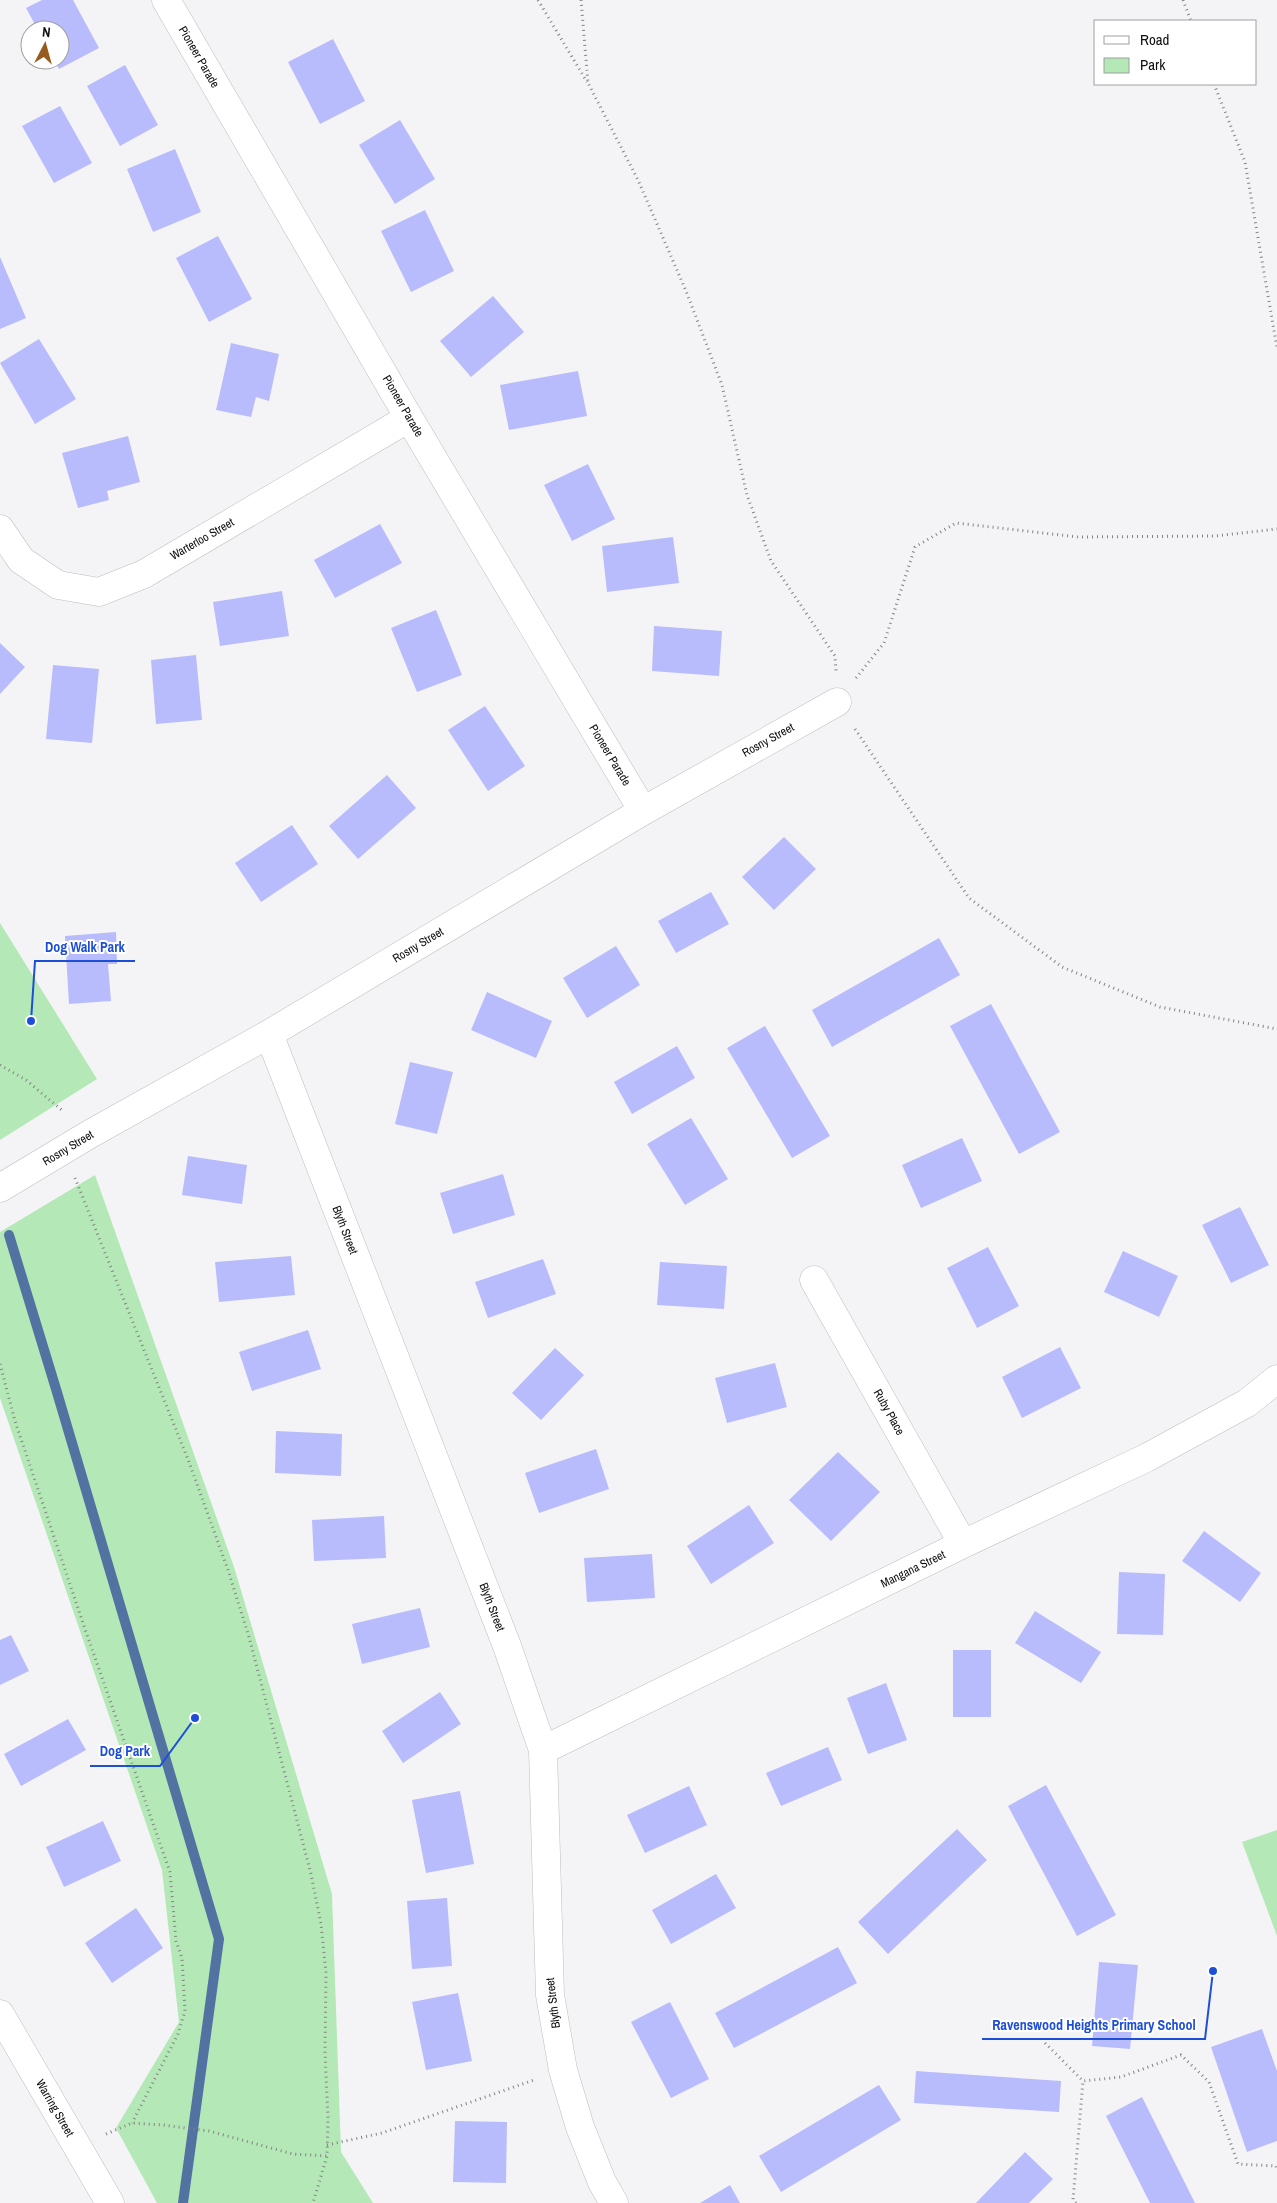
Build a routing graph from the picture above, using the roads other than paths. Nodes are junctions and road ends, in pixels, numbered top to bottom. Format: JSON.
{"nodes":[{"id":1,"x":166,"y":0,"type":"edge"},
{"id":2,"x":409,"y":418,"type":"junction"},
{"id":3,"x":0,"y":529,"type":"edge"},
{"id":4,"x":837,"y":702,"type":"road end"},
{"id":5,"x":643,"y":811,"type":"junction"},
{"id":6,"x":269,"y":1034,"type":"junction"},
{"id":7,"x":0,"y":1188,"type":"edge"},
{"id":8,"x":814,"y":1280,"type":"dead end"},
{"id":9,"x":1277,"y":1379,"type":"edge"},
{"id":10,"x":963,"y":1544,"type":"junction"},
{"id":11,"x":543,"y":1750,"type":"junction"},
{"id":12,"x":0,"y":2014,"type":"edge"},
{"id":13,"x":110,"y":2203,"type":"edge"},
{"id":14,"x":614,"y":2203,"type":"edge"}],
"edges":[{"from":1,"to":2,"type":"street","name":"Pioneer Parade"},
{"from":2,"to":3,"type":"street","name":"Warterloo Street"},
{"from":2,"to":5,"type":"street","name":"Pioneer Parade"},
{"from":4,"to":5,"type":"street","name":"Rosny Street"},
{"from":5,"to":6,"type":"street","name":"Rosny Street"},
{"from":6,"to":7,"type":"street","name":"Rosny Street"},
{"from":6,"to":11,"type":"street","name":"Blyth Street"},
{"from":8,"to":10,"type":"street","name":"Ruby Place"},
{"from":9,"to":10,"type":"street","name":"Mangana Street"},
{"from":10,"to":11,"type":"street","name":"Mangana Street"},
{"from":11,"to":14,"type":"street","name":"Blyth Street"},
{"from":12,"to":13,"type":"street","name":"Warring Street"}]}
